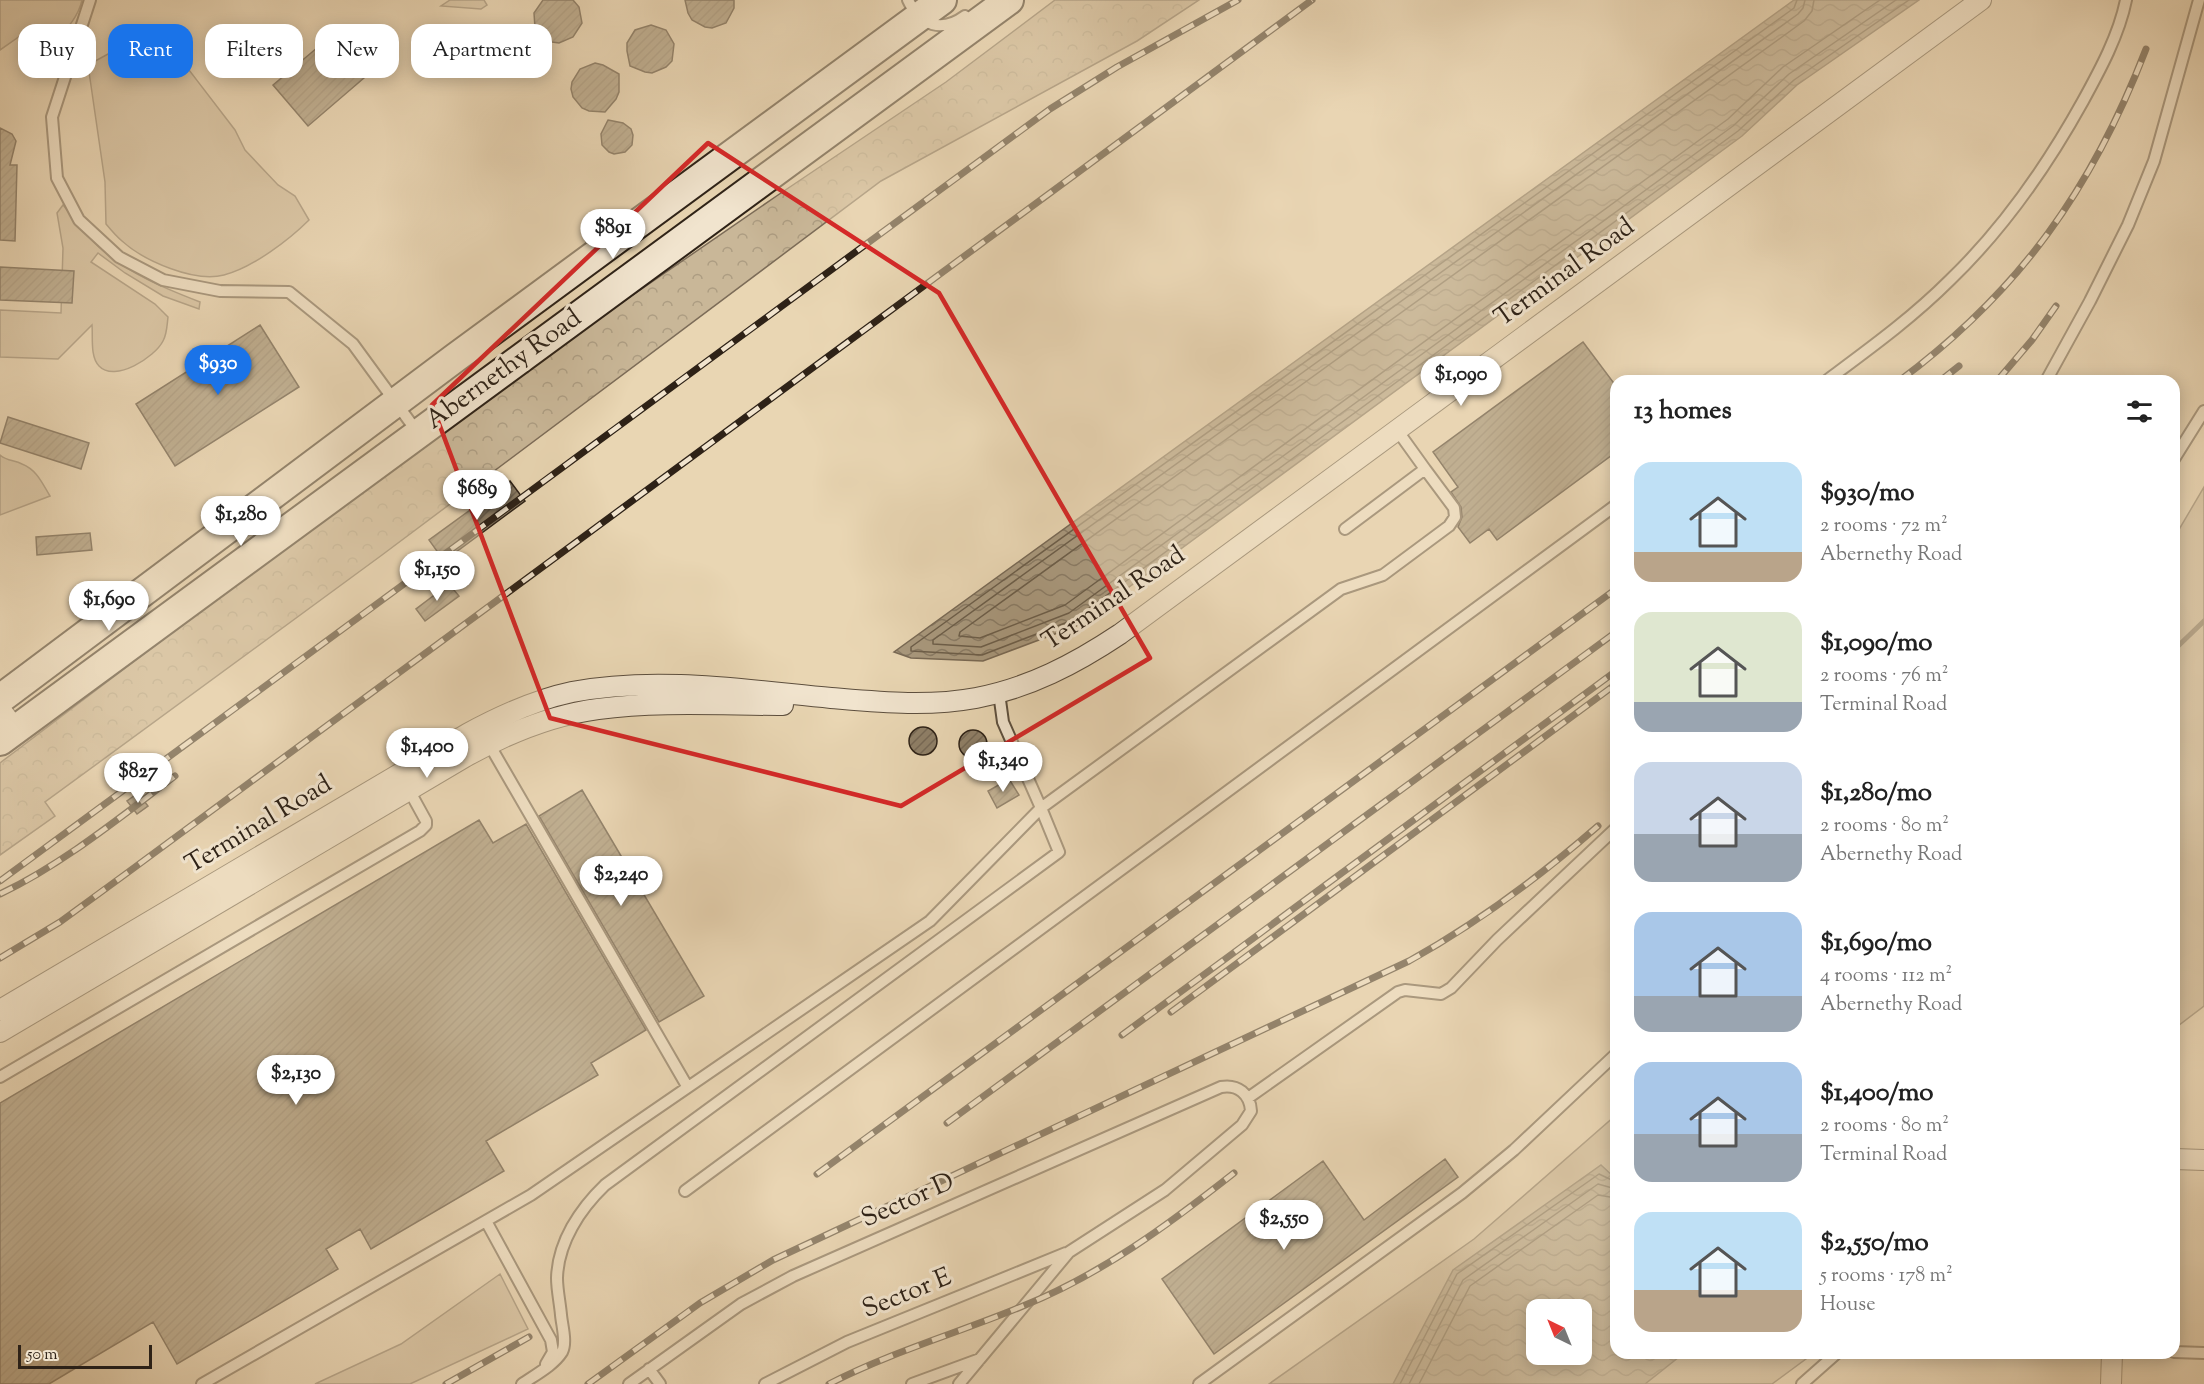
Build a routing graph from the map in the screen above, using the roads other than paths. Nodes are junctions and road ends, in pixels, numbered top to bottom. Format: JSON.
{"nodes":[{"id":1,"x":90,"y":0,"type":"edge"},
{"id":2,"x":1010,"y":0,"type":"edge"},
{"id":3,"x":1981,"y":0,"type":"edge"},
{"id":4,"x":2126,"y":0,"type":"edge"},
{"id":5,"x":2199,"y":0,"type":"edge"},
{"id":6,"x":923,"y":5,"type":"edge"},
{"id":7,"x":978,"y":6,"type":"dead end"},
{"id":8,"x":1834,"y":375,"type":"edge"},
{"id":9,"x":2049,"y":375,"type":"edge"},
{"id":10,"x":396,"y":402,"type":"junction"},
{"id":11,"x":2204,"y":411,"type":"edge"},
{"id":12,"x":1397,"y":430,"type":"junction"},
{"id":13,"x":418,"y":433,"type":"junction"},
{"id":14,"x":2180,"y":449,"type":"edge"},
{"id":15,"x":1425,"y":469,"type":"junction"},
{"id":16,"x":1610,"y":509,"type":"edge"},
{"id":17,"x":1345,"y":529,"type":"dead end"},
{"id":18,"x":999,"y":693,"type":"junction"},
{"id":19,"x":0,"y":699,"type":"edge"},
{"id":20,"x":896,"y":704,"type":"junction"},
{"id":21,"x":5,"y":727,"type":"edge"},
{"id":22,"x":489,"y":744,"type":"junction"},
{"id":23,"x":409,"y":790,"type":"junction"},
{"id":24,"x":1041,"y":808,"type":"junction"},
{"id":25,"x":1610,"y":834,"type":"edge"},
{"id":26,"x":0,"y":1010,"type":"edge"},
{"id":27,"x":0,"y":1032,"type":"edge"},
{"id":28,"x":1610,"y":1060,"type":"edge"},
{"id":29,"x":0,"y":1077,"type":"edge"},
{"id":30,"x":687,"y":1086,"type":"junction"},
{"id":31,"x":1248,"y":1098,"type":"junction"},
{"id":32,"x":2180,"y":1159,"type":"edge"},
{"id":33,"x":2204,"y":1160,"type":"edge"},
{"id":34,"x":685,"y":1191,"type":"dead end"},
{"id":35,"x":486,"y":1221,"type":"junction"},
{"id":36,"x":1069,"y":1252,"type":"junction"},
{"id":37,"x":2180,"y":1352,"type":"edge"},
{"id":38,"x":2204,"y":1353,"type":"edge"},
{"id":39,"x":980,"y":1358,"type":"junction"},
{"id":40,"x":1830,"y":1359,"type":"edge"},
{"id":41,"x":2112,"y":1359,"type":"edge"},
{"id":42,"x":649,"y":1369,"type":"junction"},
{"id":43,"x":536,"y":1374,"type":"junction"},
{"id":44,"x":202,"y":1384,"type":"edge"},
{"id":45,"x":522,"y":1384,"type":"edge"},
{"id":46,"x":629,"y":1384,"type":"edge"},
{"id":47,"x":660,"y":1384,"type":"edge"},
{"id":48,"x":765,"y":1384,"type":"edge"},
{"id":49,"x":912,"y":1384,"type":"edge"},
{"id":50,"x":959,"y":1384,"type":"edge"},
{"id":51,"x":1199,"y":1384,"type":"edge"},
{"id":52,"x":1802,"y":1384,"type":"edge"},
{"id":53,"x":2111,"y":1384,"type":"edge"}],
"edges":[{"from":1,"to":10,"type":"lane"},
{"from":2,"to":13,"type":"main road","name":"Abernethy Road"},
{"from":3,"to":12,"type":"street","name":"Terminal Road"},
{"from":4,"to":8,"type":"lane"},
{"from":5,"to":9,"type":"lane"},
{"from":6,"to":7,"type":"lane"},
{"from":6,"to":10,"type":"main road","name":"Abernethy Road"},
{"from":10,"to":13,"type":"lane"},
{"from":10,"to":19,"type":"main road","name":"Abernethy Road"},
{"from":11,"to":14,"type":"lane"},
{"from":12,"to":15,"type":"lane"},
{"from":12,"to":18,"type":"street","name":"Terminal Road"},
{"from":13,"to":21,"type":"main road","name":"Abernethy Road"},
{"from":15,"to":17,"type":"lane"},
{"from":15,"to":24,"type":"lane"},
{"from":16,"to":34,"type":"lane"},
{"from":18,"to":20,"type":"street","name":"Terminal Road"},
{"from":18,"to":24,"type":"lane"},
{"from":20,"to":22,"type":"street"},
{"from":20,"to":26,"type":"street","name":"Terminal Road"},
{"from":22,"to":23,"type":"street"},
{"from":22,"to":30,"type":"lane"},
{"from":23,"to":27,"type":"street"},
{"from":23,"to":29,"type":"lane"},
{"from":24,"to":30,"type":"lane"},
{"from":24,"to":43,"type":"lane"},
{"from":25,"to":31,"type":"lane"},
{"from":28,"to":51,"type":"lane"},
{"from":30,"to":35,"type":"lane"},
{"from":31,"to":36,"type":"lane"},
{"from":31,"to":42,"type":"lane","name":"Sector D"},
{"from":32,"to":33,"type":"street"},
{"from":35,"to":43,"type":"lane"},
{"from":35,"to":44,"type":"lane"},
{"from":36,"to":39,"type":"lane"},
{"from":36,"to":48,"type":"lane","name":"Sector E"},
{"from":37,"to":38,"type":"lane"},
{"from":39,"to":49,"type":"lane"},
{"from":39,"to":50,"type":"lane"},
{"from":40,"to":52,"type":"lane"},
{"from":41,"to":53,"type":"street"},
{"from":42,"to":46,"type":"lane","name":"Sector D"},
{"from":42,"to":47,"type":"lane"},
{"from":43,"to":45,"type":"lane"}]}
